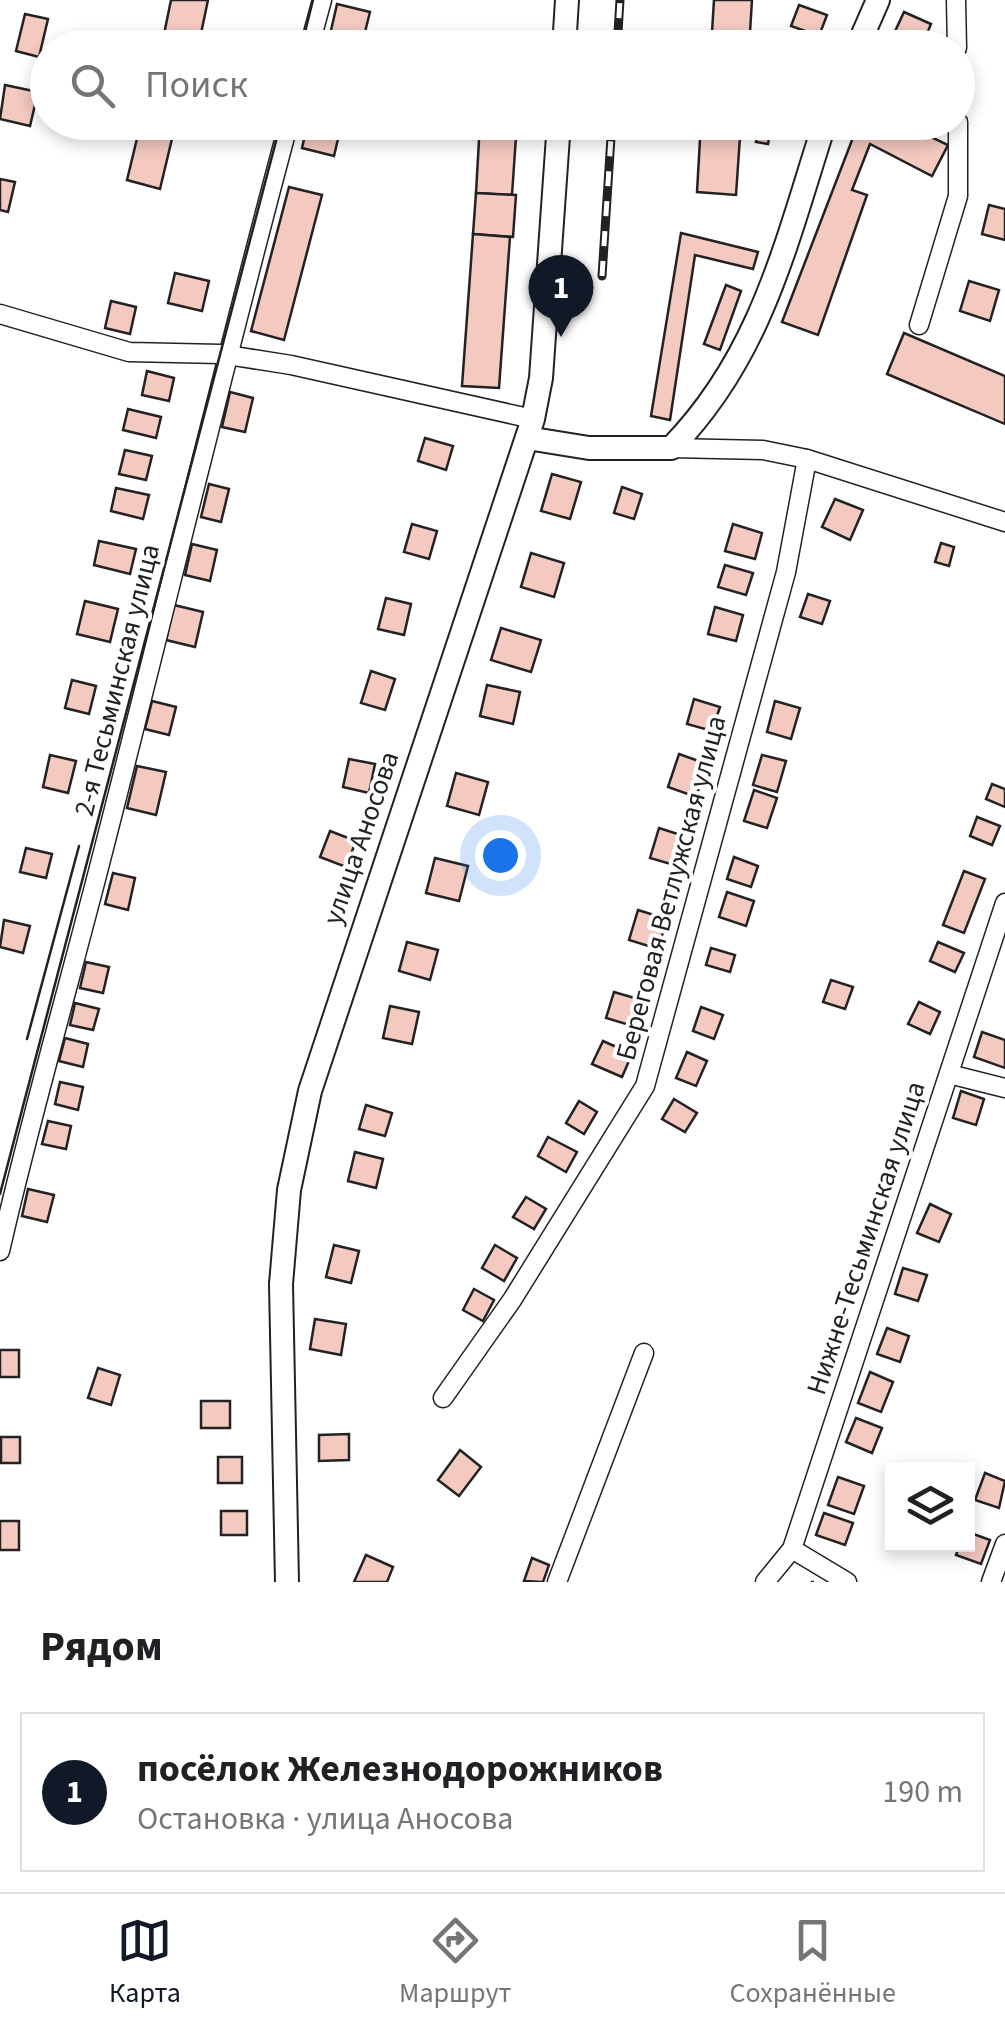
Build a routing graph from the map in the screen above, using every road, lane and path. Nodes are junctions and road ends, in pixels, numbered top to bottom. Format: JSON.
{"nodes":[{"id":1,"x":322,"y":0,"type":"edge"},
{"id":2,"x":567,"y":0,"type":"edge"},
{"id":3,"x":878,"y":0,"type":"edge"},
{"id":4,"x":956,"y":0,"type":"edge"},
{"id":5,"x":314,"y":30,"type":"edge"},
{"id":6,"x":565,"y":30,"type":"edge"},
{"id":7,"x":864,"y":30,"type":"edge"},
{"id":8,"x":957,"y":30,"type":"edge"},
{"id":9,"x":283,"y":140,"type":"edge"},
{"id":10,"x":558,"y":140,"type":"edge"},
{"id":11,"x":819,"y":140,"type":"edge"},
{"id":12,"x":958,"y":140,"type":"edge"},
{"id":13,"x":0,"y":314,"type":"edge"},
{"id":14,"x":919,"y":325,"type":"dead end"},
{"id":15,"x":217,"y":355,"type":"junction"},
{"id":16,"x":530,"y":428,"type":"junction"},
{"id":17,"x":671,"y":448,"type":"junction"},
{"id":18,"x":807,"y":459,"type":"junction"},
{"id":19,"x":1005,"y":522,"type":"edge"},
{"id":20,"x":1005,"y":903,"type":"edge"},
{"id":21,"x":949,"y":1074,"type":"junction"},
{"id":22,"x":1005,"y":1088,"type":"edge"},
{"id":23,"x":0,"y":1250,"type":"edge"},
{"id":24,"x":644,"y":1353,"type":"dead end"},
{"id":25,"x":442,"y":1398,"type":"dead end"},
{"id":26,"x":1005,"y":1544,"type":"edge"},
{"id":27,"x":792,"y":1550,"type":"junction"},
{"id":28,"x":288,"y":1582,"type":"edge"},
{"id":29,"x":557,"y":1582,"type":"edge"},
{"id":30,"x":765,"y":1582,"type":"edge"},
{"id":31,"x":847,"y":1582,"type":"edge"},
{"id":32,"x":991,"y":1582,"type":"edge"}],
"edges":[{"from":1,"to":5,"type":"street"},
{"from":2,"to":6,"type":"main road"},
{"from":3,"to":7,"type":"main road"},
{"from":4,"to":8,"type":"street"},
{"from":9,"to":15,"type":"street","name":"2-я Тесьминская улица"},
{"from":10,"to":16,"type":"main road","name":"улица Аносова"},
{"from":11,"to":17,"type":"main road"},
{"from":12,"to":14,"type":"street"},
{"from":13,"to":15,"type":"street"},
{"from":15,"to":16,"type":"street"},
{"from":15,"to":23,"type":"street","name":"2-я Тесьминская улица"},
{"from":16,"to":17,"type":"main road"},
{"from":16,"to":28,"type":"main road","name":"улица Аносова"},
{"from":17,"to":18,"type":"street"},
{"from":18,"to":19,"type":"street"},
{"from":18,"to":25,"type":"street","name":"Береговая Ветлужская улица"},
{"from":20,"to":21,"type":"street","name":"Нижне-Тесьминская улица"},
{"from":21,"to":22,"type":"street"},
{"from":21,"to":27,"type":"street","name":"Нижне-Тесьминская улица"},
{"from":24,"to":29,"type":"street"},
{"from":26,"to":32,"type":"street"},
{"from":27,"to":30,"type":"street","name":"Нижне-Тесьминская улица"},
{"from":27,"to":31,"type":"street"}]}
